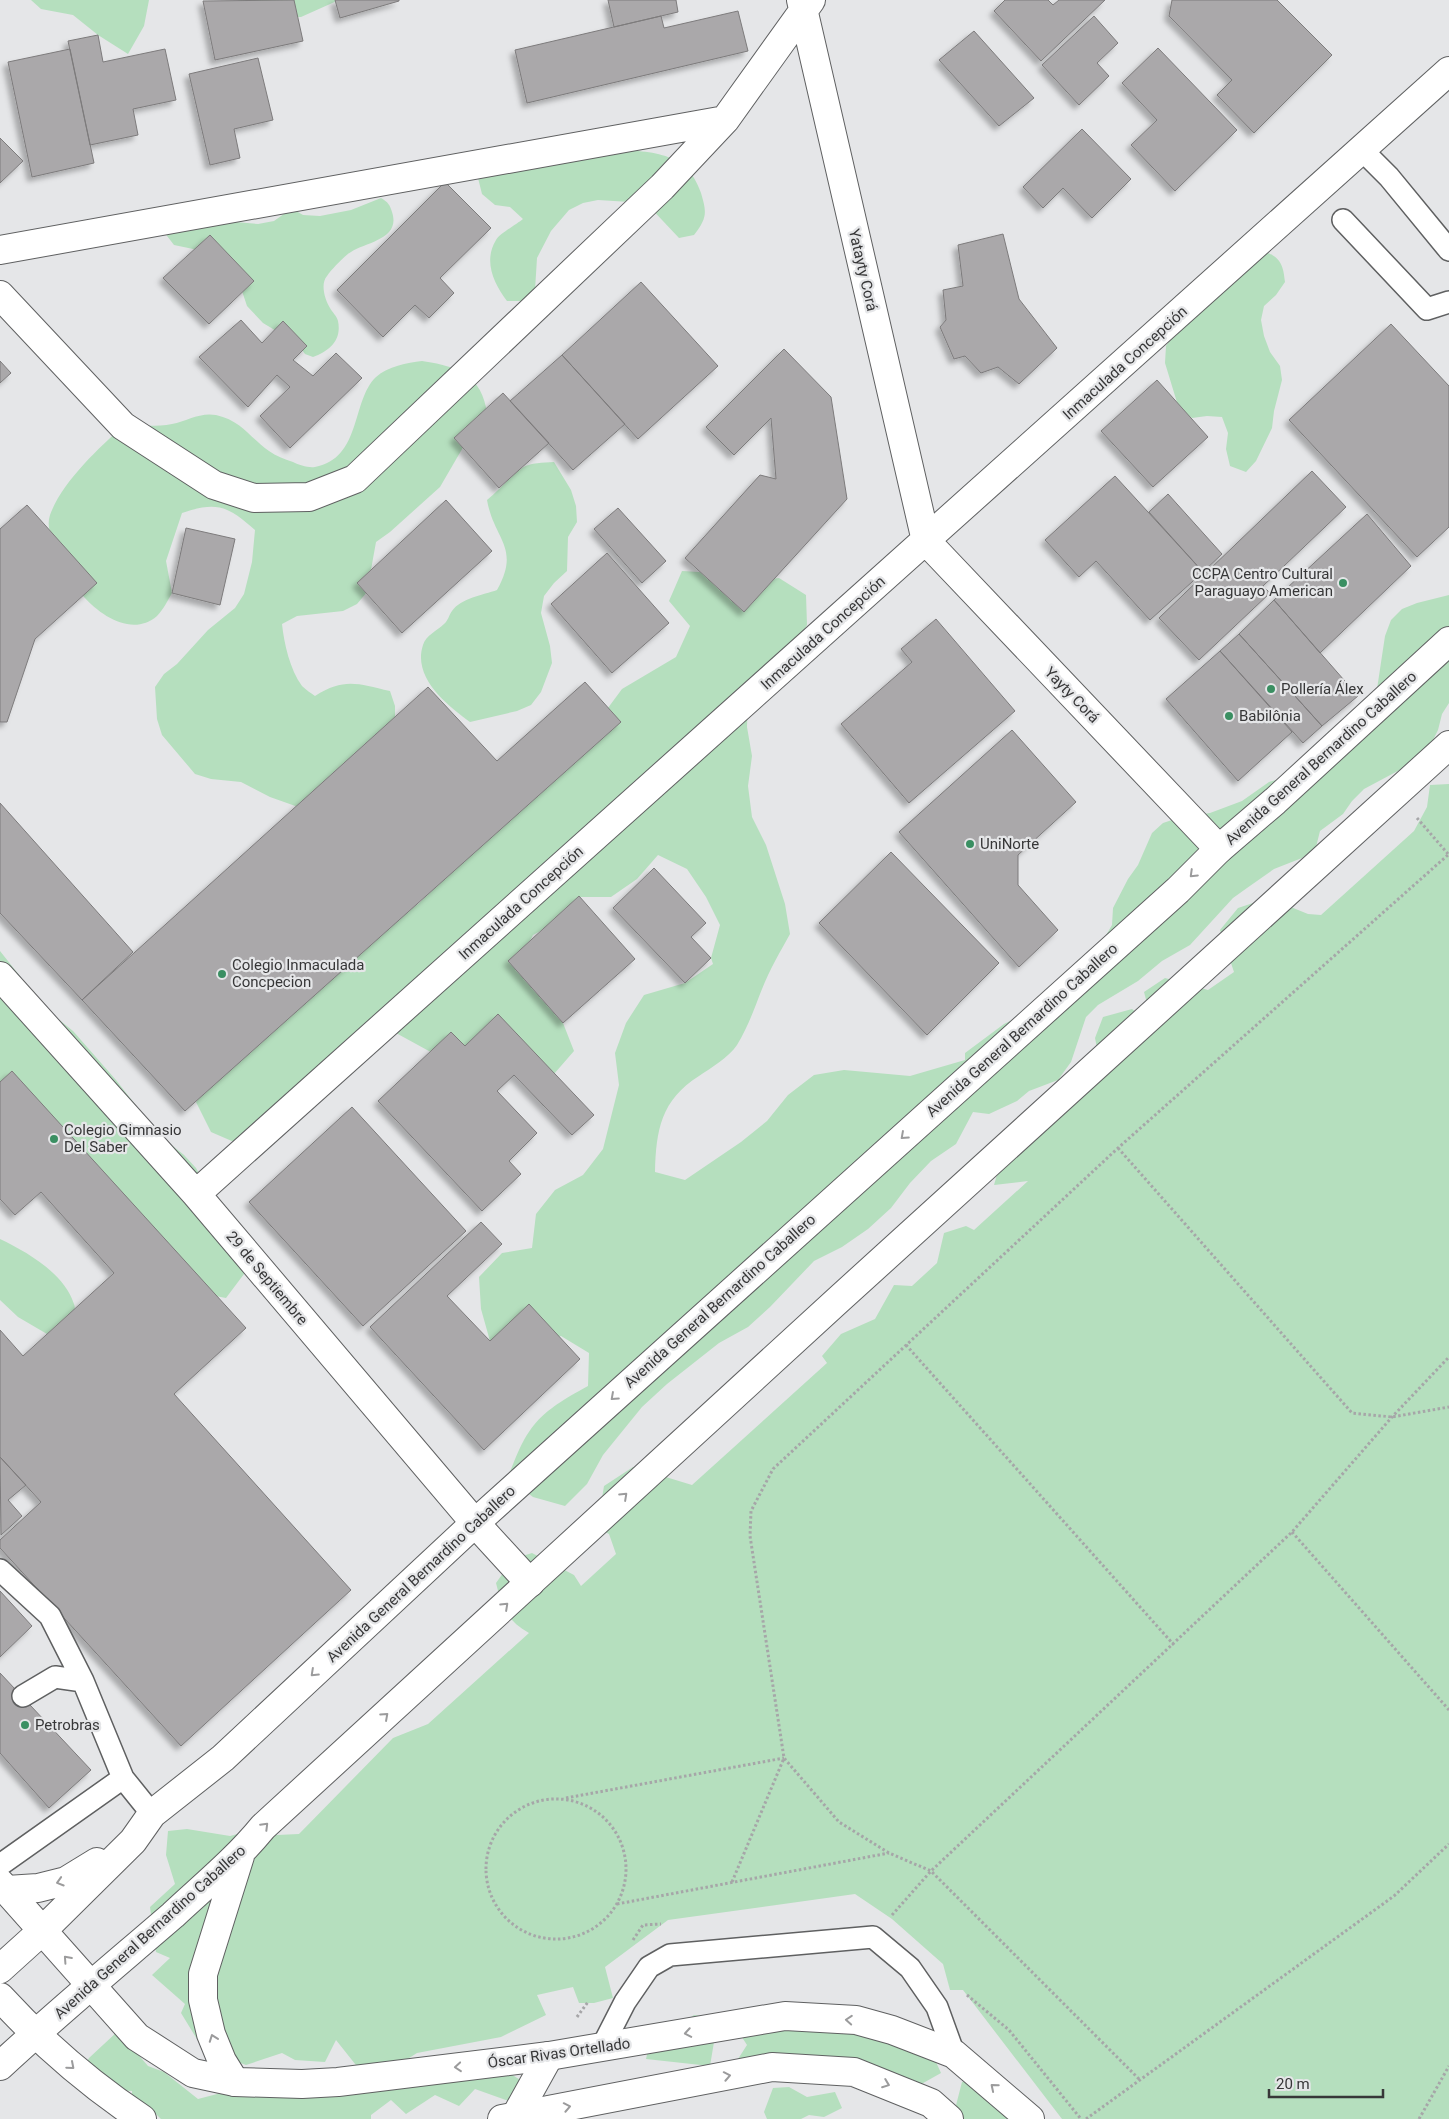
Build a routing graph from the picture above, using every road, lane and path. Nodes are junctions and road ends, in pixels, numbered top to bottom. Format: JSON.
{"nodes":[{"id":1,"x":805,"y":3,"type":"edge"},
{"id":2,"x":1449,"y":71,"type":"edge"},
{"id":3,"x":725,"y":120,"type":"junction"},
{"id":4,"x":1362,"y":150,"type":"junction"},
{"id":5,"x":1343,"y":220,"type":"dead end"},
{"id":6,"x":0,"y":250,"type":"edge"},
{"id":7,"x":1449,"y":250,"type":"edge"},
{"id":8,"x":0,"y":294,"type":"edge"},
{"id":9,"x":1449,"y":302,"type":"edge"},
{"id":10,"x":926,"y":541,"type":"junction"},
{"id":11,"x":1449,"y":641,"type":"edge"},
{"id":12,"x":1449,"y":745,"type":"edge"},
{"id":13,"x":1395,"y":793,"type":"junction"},
{"id":14,"x":1219,"y":849,"type":"junction"},
{"id":15,"x":1449,"y":855,"type":"edge"},
{"id":16,"x":0,"y":976,"type":"edge"},
{"id":17,"x":1118,"y":1148,"type":"junction"},
{"id":18,"x":196,"y":1194,"type":"junction"},
{"id":19,"x":906,"y":1345,"type":"junction"},
{"id":20,"x":1449,"y":1357,"type":"edge"},
{"id":21,"x":1449,"y":1407,"type":"edge"},
{"id":22,"x":1392,"y":1417,"type":"junction"},
{"id":23,"x":475,"y":1522,"type":"junction"},
{"id":24,"x":1292,"y":1532,"type":"junction"},
{"id":25,"x":0,"y":1570,"type":"edge"},
{"id":26,"x":530,"y":1583,"type":"junction"},
{"id":27,"x":1174,"y":1644,"type":"junction"},
{"id":28,"x":83,"y":1681,"type":"junction"},
{"id":29,"x":23,"y":1696,"type":"dead end"},
{"id":30,"x":1449,"y":1710,"type":"edge"},
{"id":31,"x":784,"y":1758,"type":"junction"},
{"id":32,"x":123,"y":1778,"type":"junction"},
{"id":33,"x":563,"y":1799,"type":"junction"},
{"id":34,"x":152,"y":1814,"type":"junction"},
{"id":35,"x":133,"y":1841,"type":"junction"},
{"id":36,"x":1449,"y":1844,"type":"edge"},
{"id":37,"x":889,"y":1852,"type":"junction"},
{"id":38,"x":240,"y":1854,"type":"junction"},
{"id":39,"x":931,"y":1871,"type":"junction"},
{"id":40,"x":2,"y":1879,"type":"edge"},
{"id":41,"x":732,"y":1882,"type":"junction"},
{"id":42,"x":617,"y":1904,"type":"junction"},
{"id":43,"x":42,"y":1931,"type":"junction"},
{"id":44,"x":873,"y":1936,"type":"junction"},
{"id":45,"x":0,"y":1969,"type":"edge"},
{"id":46,"x":92,"y":1986,"type":"junction"},
{"id":47,"x":0,"y":1998,"type":"edge"},
{"id":48,"x":34,"y":2034,"type":"junction"},
{"id":49,"x":602,"y":2047,"type":"junction"},
{"id":50,"x":954,"y":2054,"type":"junction"},
{"id":51,"x":549,"y":2056,"type":"junction"},
{"id":52,"x":0,"y":2066,"type":"edge"},
{"id":53,"x":1449,"y":2066,"type":"edge"},
{"id":54,"x":1139,"y":2079,"type":"junction"},
{"id":55,"x":235,"y":2082,"type":"junction"},
{"id":56,"x":511,"y":2118,"type":"edge"},
{"id":57,"x":142,"y":2119,"type":"edge"},
{"id":58,"x":949,"y":2119,"type":"edge"},
{"id":59,"x":1030,"y":2119,"type":"edge"},
{"id":60,"x":1086,"y":2119,"type":"edge"},
{"id":61,"x":1418,"y":2119,"type":"edge"}],
"edges":[{"from":1,"to":3,"type":"street"},
{"from":1,"to":10,"type":"street","name":"Yatayty Corá"},
{"from":2,"to":4,"type":"street","name":"Inmaculada Concepción"},
{"from":3,"to":6,"type":"street"},
{"from":3,"to":8,"type":"street"},
{"from":4,"to":7,"type":"lane"},
{"from":4,"to":10,"type":"street","name":"Inmaculada Concepción"},
{"from":5,"to":9,"type":"lane"},
{"from":10,"to":14,"type":"street","name":"Yayty Corá"},
{"from":10,"to":18,"type":"street","name":"Inmaculada Concepción"},
{"from":11,"to":14,"type":"street","name":"Avenida General Bernardino Caballero"},
{"from":12,"to":13,"type":"street","name":"Avenida General Bernardino Caballero"},
{"from":13,"to":15,"type":"path"},
{"from":26,"to":13,"type":"street","name":"Avenida General Bernardino Caballero","one_way":true},
{"from":14,"to":23,"type":"street","name":"Avenida General Bernardino Caballero","one_way":true},
{"from":15,"to":17,"type":"path"},
{"from":16,"to":18,"type":"street","name":"29 de Septiembre"},
{"from":17,"to":19,"type":"path"},
{"from":17,"to":22,"type":"path"},
{"from":18,"to":23,"type":"street","name":"29 de Septiembre"},
{"from":19,"to":27,"type":"path"},
{"from":19,"to":31,"type":"path"},
{"from":20,"to":22,"type":"path"},
{"from":21,"to":22,"type":"path"},
{"from":22,"to":24,"type":"path"},
{"from":23,"to":26,"type":"street","name":"29 de Septiembre"},
{"from":23,"to":34,"type":"street","name":"Avenida General Bernardino Caballero","one_way":true},
{"from":24,"to":27,"type":"path"},
{"from":24,"to":30,"type":"path"},
{"from":25,"to":28,"type":"lane"},
{"from":38,"to":26,"type":"street","name":"Avenida General Bernardino Caballero","one_way":true},
{"from":27,"to":39,"type":"path"},
{"from":28,"to":29,"type":"lane"},
{"from":28,"to":32,"type":"lane"},
{"from":31,"to":33,"type":"path"},
{"from":31,"to":37,"type":"path"},
{"from":31,"to":41,"type":"path"},
{"from":32,"to":34,"type":"lane"},
{"from":32,"to":40,"type":"lane"},
{"from":33,"to":42,"type":"path"},
{"from":33,"to":42,"type":"path"},
{"from":34,"to":35,"type":"street","name":"Avenida General Bernardino Caballero"},
{"from":35,"to":40,"type":"street","one_way":true},
{"from":35,"to":43,"type":"street","name":"Avenida General Bernardino Caballero"},
{"from":36,"to":54,"type":"path"},
{"from":37,"to":39,"type":"path"},
{"from":37,"to":41,"type":"path"},
{"from":38,"to":46,"type":"street","name":"Avenida General Bernardino Caballero"},
{"from":55,"to":38,"type":"street","one_way":true},
{"from":39,"to":44,"type":"path"},
{"from":39,"to":54,"type":"path"},
{"from":40,"to":43,"type":"street","name":"Óscar Rivas Ortellado"},
{"from":41,"to":42,"type":"path"},
{"from":43,"to":45,"type":"street","name":"Avenida General Bernardino Caballero"},
{"from":46,"to":43,"type":"street","name":"Óscar Rivas Ortellado","one_way":true},
{"from":44,"to":49,"type":"lane"},
{"from":44,"to":50,"type":"lane"},
{"from":46,"to":48,"type":"street","name":"Avenida General Bernardino Caballero"},
{"from":46,"to":55,"type":"street","name":"Óscar Rivas Ortellado"},
{"from":47,"to":48,"type":"street"},
{"from":48,"to":52,"type":"street","name":"Avenida General Bernardino Caballero"},
{"from":48,"to":57,"type":"street","one_way":true},
{"from":50,"to":49,"type":"street","name":"Óscar Rivas Ortellado","one_way":true},
{"from":49,"to":51,"type":"street","name":"Óscar Rivas Ortellado"},
{"from":59,"to":50,"type":"street","name":"Óscar Rivas Ortellado","one_way":true},
{"from":51,"to":55,"type":"street","name":"Óscar Rivas Ortellado","one_way":true},
{"from":51,"to":56,"type":"street"},
{"from":53,"to":61,"type":"path"},
{"from":54,"to":60,"type":"path"},
{"from":56,"to":58,"type":"street","one_way":true}]}
